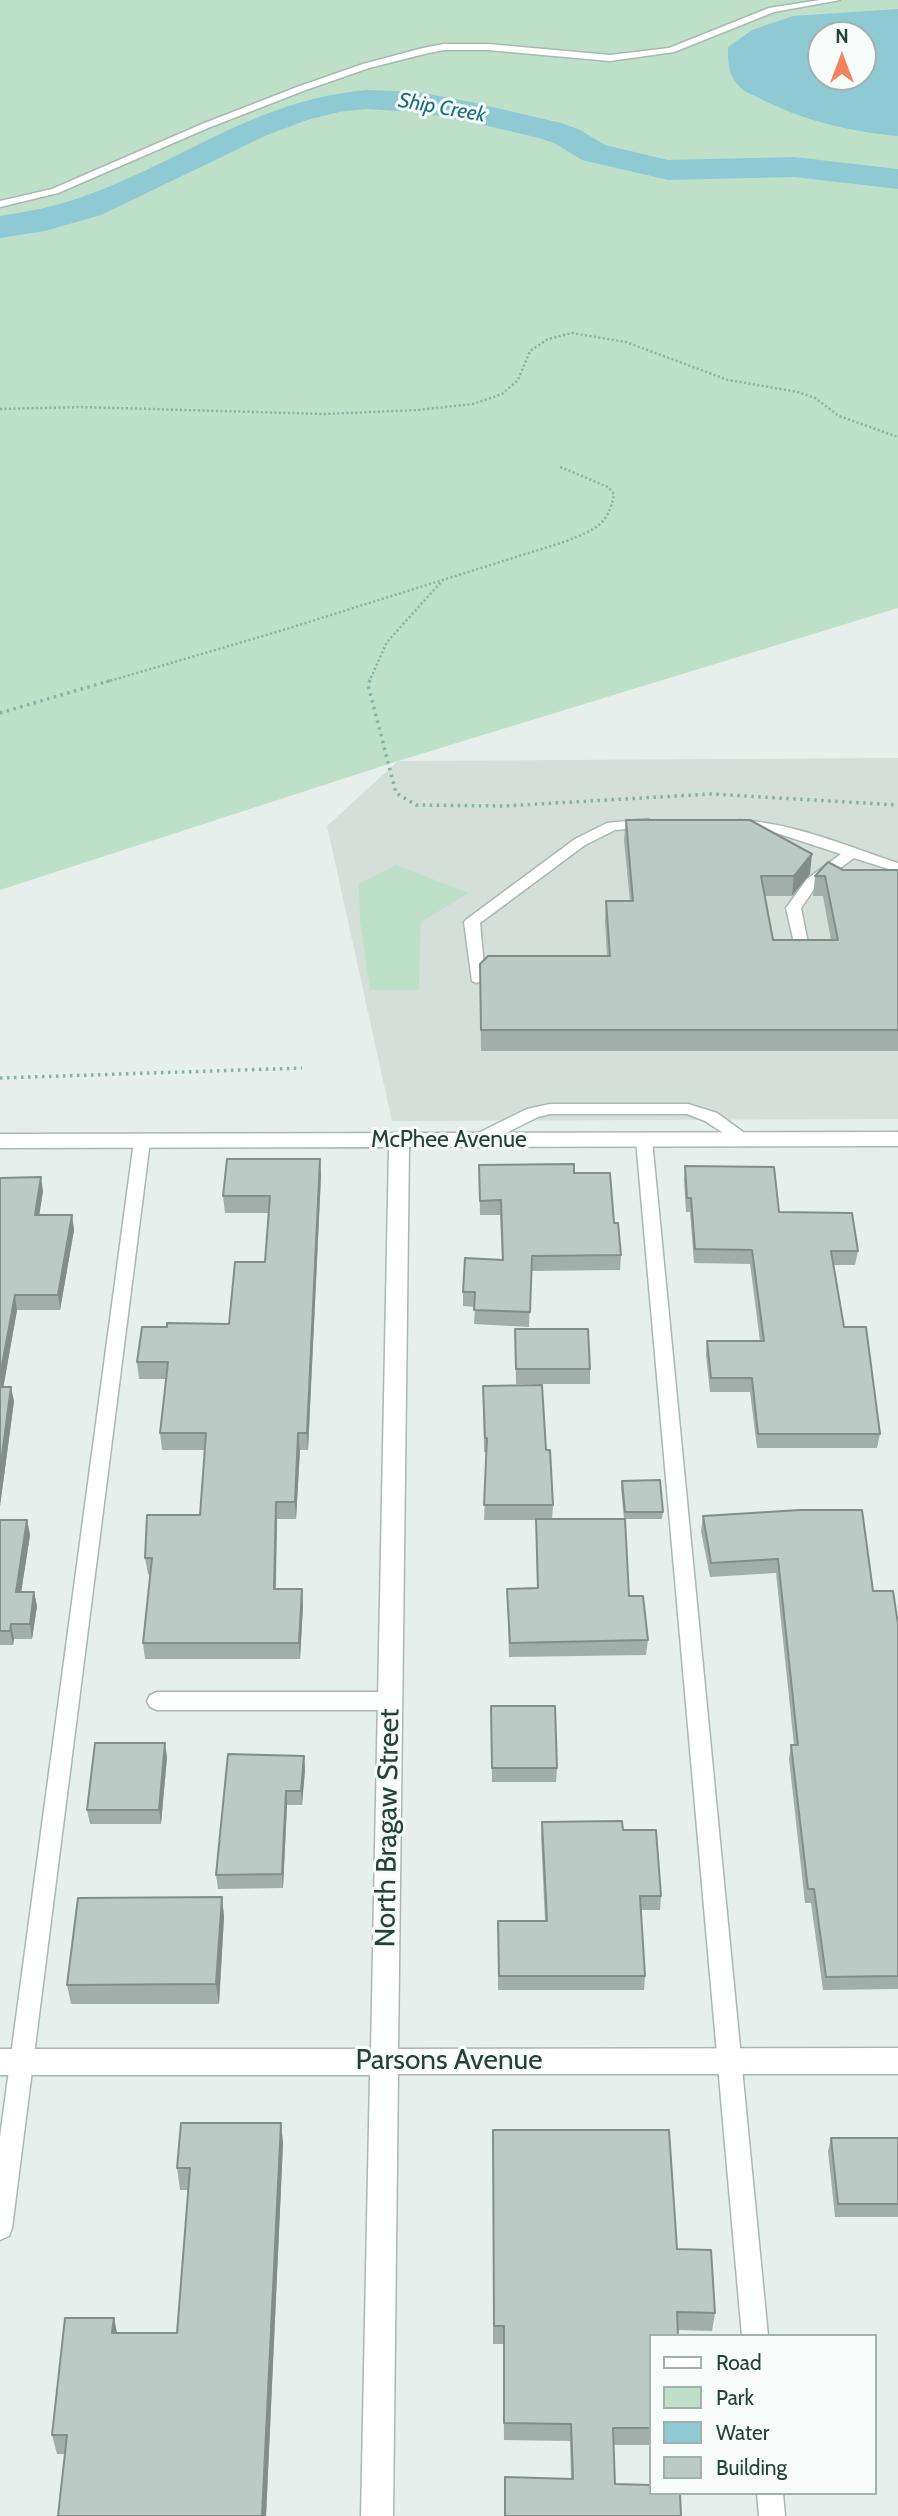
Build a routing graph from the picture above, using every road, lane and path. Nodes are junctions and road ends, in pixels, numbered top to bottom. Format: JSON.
{"nodes":[{"id":1,"x":836,"y":0,"type":"edge"},
{"id":2,"x":0,"y":204,"type":"edge"},
{"id":3,"x":0,"y":409,"type":"edge"},
{"id":4,"x":898,"y":437,"type":"edge"},
{"id":5,"x":558,"y":466,"type":"dead end"},
{"id":6,"x":442,"y":580,"type":"junction"},
{"id":7,"x":0,"y":713,"type":"edge"},
{"id":8,"x":898,"y":805,"type":"edge"},
{"id":9,"x":664,"y":823,"type":"edge"},
{"id":10,"x":723,"y":823,"type":"edge"},
{"id":11,"x":853,"y":852,"type":"junction"},
{"id":12,"x":898,"y":868,"type":"edge"},
{"id":13,"x":802,"y":953,"type":"edge"},
{"id":14,"x":477,"y":978,"type":"edge"},
{"id":15,"x":302,"y":1068,"type":"dead end"},
{"id":16,"x":0,"y":1078,"type":"edge"},
{"id":17,"x":898,"y":1139,"type":"edge"},
{"id":18,"x":399,"y":1140,"type":"junction"},
{"id":19,"x":478,"y":1140,"type":"junction"},
{"id":20,"x":644,"y":1140,"type":"junction"},
{"id":21,"x":746,"y":1140,"type":"junction"},
{"id":22,"x":0,"y":1141,"type":"edge"},
{"id":23,"x":142,"y":1141,"type":"junction"},
{"id":24,"x":157,"y":1701,"type":"dead end"},
{"id":25,"x":390,"y":1701,"type":"junction"},
{"id":26,"x":385,"y":2061,"type":"junction"},
{"id":27,"x":730,"y":2061,"type":"junction"},
{"id":28,"x":898,"y":2061,"type":"edge"},
{"id":29,"x":11,"y":2062,"type":"edge"},
{"id":30,"x":0,"y":2228,"type":"edge"},
{"id":31,"x":755,"y":2334,"type":"edge"},
{"id":32,"x":770,"y":2495,"type":"edge"},
{"id":33,"x":377,"y":2516,"type":"edge"},
{"id":34,"x":772,"y":2516,"type":"edge"}],
"edges":[{"from":1,"to":2,"type":"lane"},
{"from":3,"to":4,"type":"path"},
{"from":5,"to":6,"type":"path"},
{"from":6,"to":7,"type":"path"},
{"from":6,"to":8,"type":"path"},
{"from":9,"to":14,"type":"lane"},
{"from":10,"to":11,"type":"lane"},
{"from":11,"to":12,"type":"lane"},
{"from":11,"to":13,"type":"lane"},
{"from":15,"to":16,"type":"path"},
{"from":17,"to":21,"type":"street","name":"McPhee Avenue"},
{"from":18,"to":19,"type":"street","name":"McPhee Avenue"},
{"from":18,"to":23,"type":"street","name":"McPhee Avenue"},
{"from":18,"to":25,"type":"street","name":"North Bragaw Street"},
{"from":19,"to":20,"type":"street","name":"McPhee Avenue"},
{"from":19,"to":21,"type":"lane"},
{"from":20,"to":21,"type":"street","name":"McPhee Avenue"},
{"from":20,"to":27,"type":"lane"},
{"from":22,"to":23,"type":"street","name":"McPhee Avenue"},
{"from":23,"to":29,"type":"lane"},
{"from":24,"to":25,"type":"lane"},
{"from":25,"to":26,"type":"street","name":"North Bragaw Street"},
{"from":26,"to":27,"type":"street","name":"Parsons Avenue"},
{"from":26,"to":29,"type":"street","name":"Parsons Avenue"},
{"from":26,"to":33,"type":"street","name":"North Bragaw Street"},
{"from":27,"to":28,"type":"street","name":"Parsons Avenue"},
{"from":27,"to":31,"type":"lane"},
{"from":29,"to":30,"type":"lane"},
{"from":32,"to":34,"type":"lane"}]}
